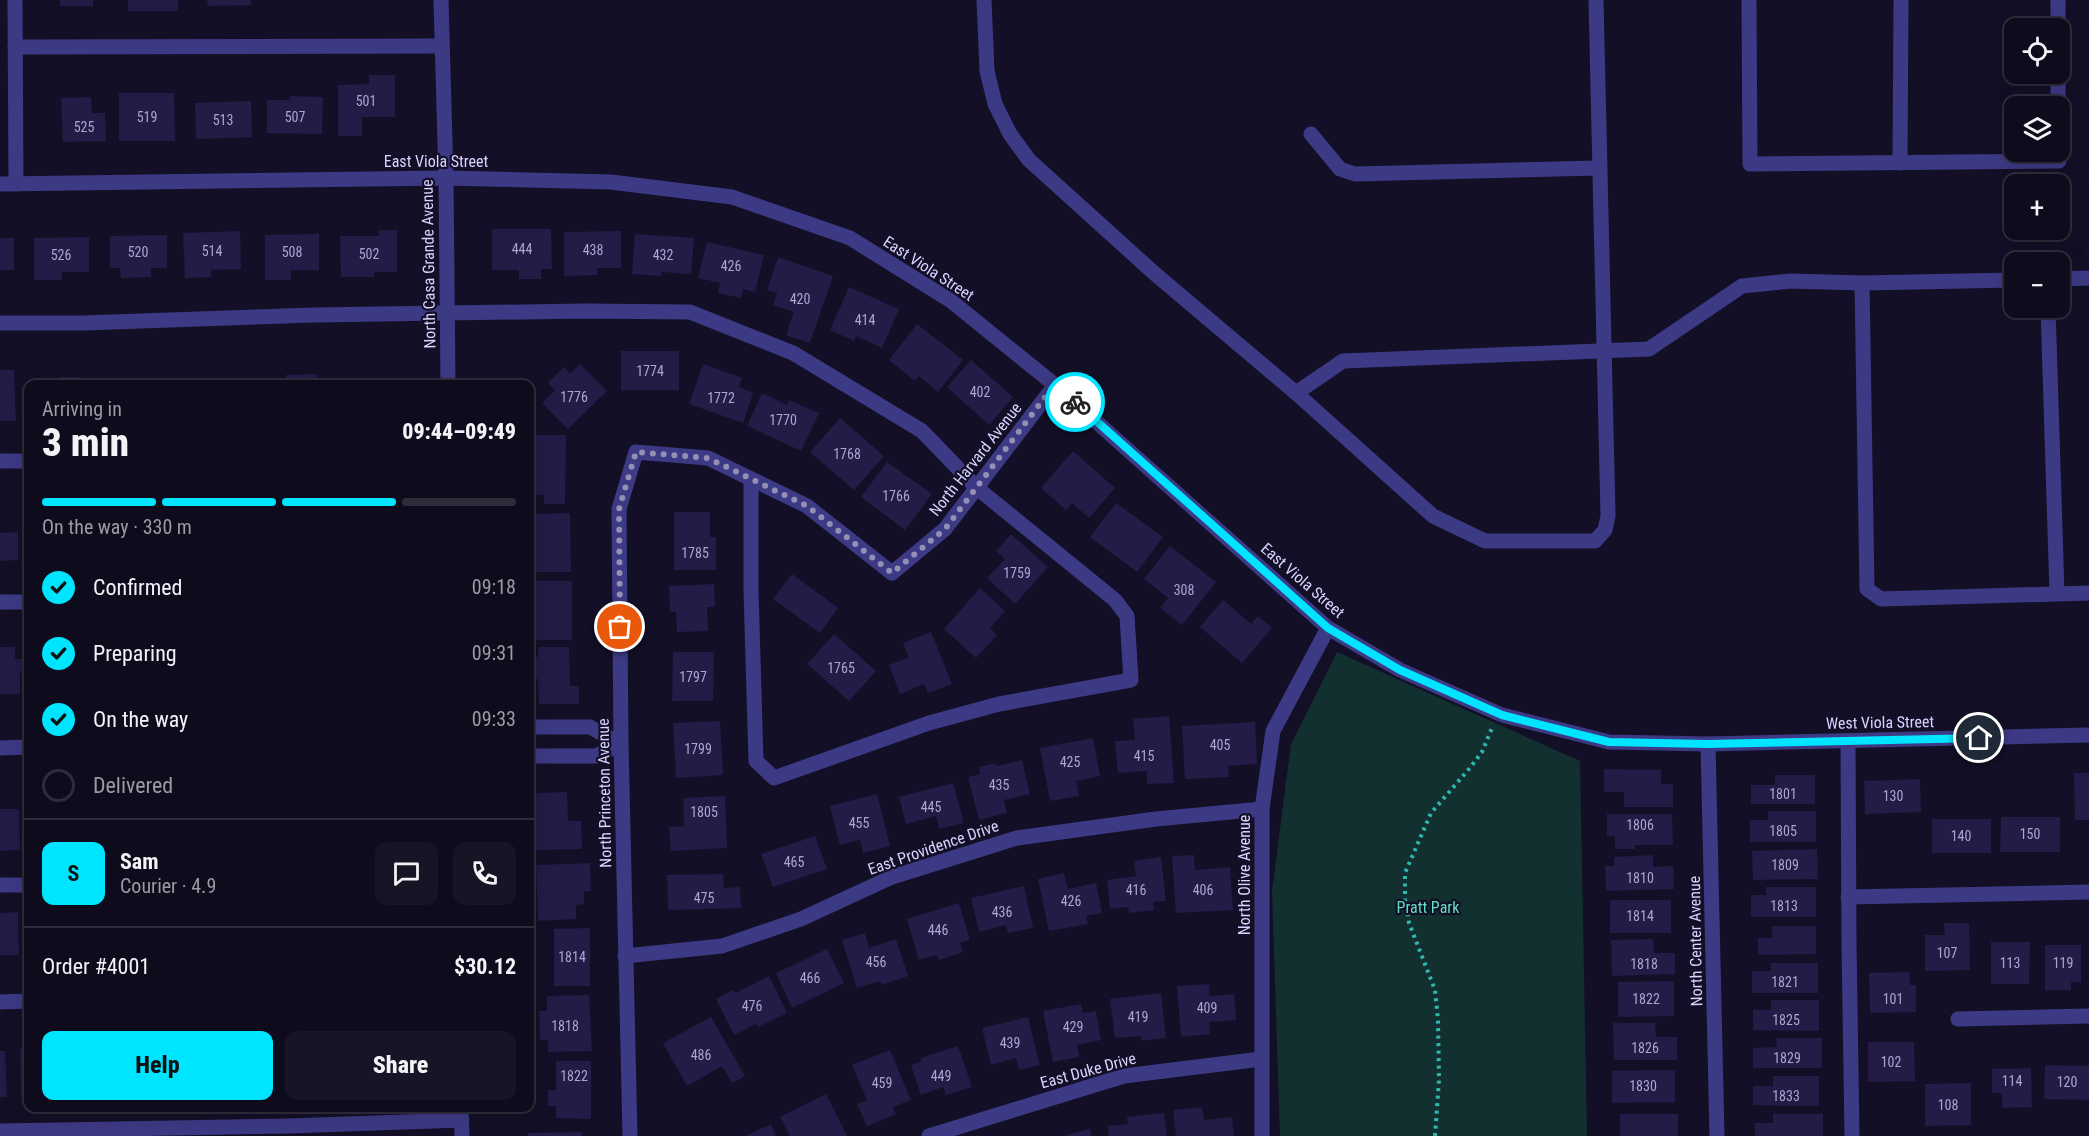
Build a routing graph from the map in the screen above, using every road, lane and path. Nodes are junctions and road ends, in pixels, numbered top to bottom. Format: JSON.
{"nodes":[{"id":1,"x":15,"y":0,"type":"edge"},
{"id":2,"x":441,"y":0,"type":"edge"},
{"id":3,"x":984,"y":0,"type":"edge"},
{"id":4,"x":1596,"y":0,"type":"edge"},
{"id":5,"x":1749,"y":0,"type":"edge"},
{"id":6,"x":1901,"y":0,"type":"edge"},
{"id":7,"x":2058,"y":0,"type":"edge"},
{"id":8,"x":2058,"y":18,"type":"edge"},
{"id":9,"x":442,"y":46,"type":"junction"},
{"id":10,"x":15,"y":47,"type":"junction"},
{"id":11,"x":1311,"y":134,"type":"dead end"},
{"id":12,"x":2004,"y":162,"type":"edge"},
{"id":13,"x":1900,"y":163,"type":"junction"},
{"id":14,"x":1599,"y":168,"type":"junction"},
{"id":15,"x":446,"y":178,"type":"junction"},
{"id":16,"x":0,"y":184,"type":"edge"},
{"id":17,"x":16,"y":184,"type":"junction"},
{"id":18,"x":2089,"y":278,"type":"edge"},
{"id":19,"x":2070,"y":279,"type":"edge"},
{"id":20,"x":2004,"y":280,"type":"edge"},
{"id":21,"x":1862,"y":283,"type":"junction"},
{"id":22,"x":447,"y":313,"type":"junction"},
{"id":23,"x":2048,"y":318,"type":"edge"},
{"id":24,"x":0,"y":323,"type":"edge"},
{"id":25,"x":1604,"y":351,"type":"junction"},
{"id":26,"x":448,"y":380,"type":"edge"},
{"id":27,"x":1055,"y":384,"type":"junction"},
{"id":28,"x":1296,"y":393,"type":"junction"},
{"id":29,"x":636,"y":452,"type":"joint"},
{"id":30,"x":24,"y":460,"type":"edge"},
{"id":31,"x":0,"y":461,"type":"edge"},
{"id":32,"x":751,"y":479,"type":"junction"},
{"id":33,"x":977,"y":488,"type":"junction"},
{"id":34,"x":2057,"y":593,"type":"junction"},
{"id":35,"x":2089,"y":593,"type":"edge"},
{"id":36,"x":0,"y":602,"type":"edge"},
{"id":37,"x":24,"y":602,"type":"edge"},
{"id":38,"x":1328,"y":628,"type":"junction"},
{"id":39,"x":1497,"y":712,"type":"junction"},
{"id":40,"x":534,"y":727,"type":"edge"},
{"id":41,"x":2089,"y":735,"type":"edge"},
{"id":42,"x":1848,"y":741,"type":"junction"},
{"id":43,"x":621,"y":744,"type":"junction"},
{"id":44,"x":1708,"y":744,"type":"junction"},
{"id":45,"x":24,"y":747,"type":"edge"},
{"id":46,"x":0,"y":748,"type":"edge"},
{"id":47,"x":534,"y":756,"type":"edge"},
{"id":48,"x":1262,"y":809,"type":"junction"},
{"id":49,"x":0,"y":885,"type":"edge"},
{"id":50,"x":24,"y":885,"type":"edge"},
{"id":51,"x":2089,"y":892,"type":"edge"},
{"id":52,"x":1848,"y":897,"type":"junction"},
{"id":53,"x":625,"y":956,"type":"junction"},
{"id":54,"x":24,"y":1001,"type":"edge"},
{"id":55,"x":0,"y":1002,"type":"edge"},
{"id":56,"x":2089,"y":1016,"type":"edge"},
{"id":57,"x":1958,"y":1018,"type":"dead end"},
{"id":58,"x":1261,"y":1059,"type":"junction"},
{"id":59,"x":462,"y":1121,"type":"edge"},
{"id":60,"x":0,"y":1131,"type":"edge"},
{"id":61,"x":630,"y":1136,"type":"edge"},
{"id":62,"x":929,"y":1136,"type":"edge"},
{"id":63,"x":1262,"y":1136,"type":"edge"},
{"id":64,"x":1434,"y":1136,"type":"edge"},
{"id":65,"x":1717,"y":1136,"type":"edge"},
{"id":66,"x":1852,"y":1136,"type":"edge"}],
"edges":[{"from":1,"to":10,"type":"street"},
{"from":2,"to":9,"type":"street","name":"North Casa Grande Avenue"},
{"from":3,"to":28,"type":"street"},
{"from":4,"to":14,"type":"street"},
{"from":5,"to":13,"type":"street"},
{"from":6,"to":13,"type":"street"},
{"from":7,"to":8,"type":"street"},
{"from":9,"to":10,"type":"street"},
{"from":9,"to":15,"type":"street","name":"North Casa Grande Avenue"},
{"from":10,"to":17,"type":"street"},
{"from":11,"to":14,"type":"street"},
{"from":12,"to":13,"type":"street"},
{"from":14,"to":25,"type":"street"},
{"from":15,"to":17,"type":"street","name":"East Viola Street"},
{"from":15,"to":22,"type":"street","name":"North Casa Grande Avenue"},
{"from":15,"to":27,"type":"street","name":"East Viola Street"},
{"from":16,"to":17,"type":"street","name":"East Viola Street"},
{"from":18,"to":19,"type":"street"},
{"from":20,"to":21,"type":"street"},
{"from":21,"to":25,"type":"street"},
{"from":21,"to":34,"type":"street"},
{"from":22,"to":24,"type":"street"},
{"from":22,"to":26,"type":"street","name":"North Casa Grande Avenue"},
{"from":22,"to":33,"type":"street"},
{"from":23,"to":34,"type":"street"},
{"from":25,"to":28,"type":"street"},
{"from":25,"to":28,"type":"street"},
{"from":27,"to":33,"type":"street","name":"North Harvard Avenue"},
{"from":27,"to":38,"type":"street","name":"East Viola Street"},
{"from":29,"to":32,"type":"street","name":"North Harvard Avenue"},
{"from":29,"to":43,"type":"street","name":"North Princeton Avenue"},
{"from":30,"to":31,"type":"street"},
{"from":32,"to":33,"type":"street","name":"North Harvard Avenue"},
{"from":32,"to":33,"type":"street"},
{"from":34,"to":35,"type":"street"},
{"from":36,"to":37,"type":"street"},
{"from":38,"to":39,"type":"street","name":"East Viola Street"},
{"from":38,"to":48,"type":"street","name":"North Olive Avenue"},
{"from":39,"to":44,"type":"street","name":"East Viola Street"},
{"from":39,"to":64,"type":"path"},
{"from":40,"to":43,"type":"street"},
{"from":41,"to":42,"type":"street","name":"West Viola Street"},
{"from":42,"to":44,"type":"street","name":"West Viola Street"},
{"from":42,"to":52,"type":"street"},
{"from":43,"to":47,"type":"street"},
{"from":43,"to":53,"type":"street","name":"North Princeton Avenue"},
{"from":44,"to":65,"type":"street","name":"North Center Avenue"},
{"from":45,"to":46,"type":"street"},
{"from":48,"to":53,"type":"street","name":"East Providence Drive"},
{"from":48,"to":58,"type":"street","name":"North Olive Avenue"},
{"from":49,"to":50,"type":"street"},
{"from":51,"to":52,"type":"street"},
{"from":52,"to":66,"type":"street"},
{"from":53,"to":61,"type":"street","name":"North Princeton Avenue"},
{"from":54,"to":55,"type":"street"},
{"from":56,"to":57,"type":"street"},
{"from":58,"to":62,"type":"street","name":"East Duke Drive"},
{"from":58,"to":63,"type":"street","name":"North Olive Avenue"},
{"from":59,"to":60,"type":"street"}]}
